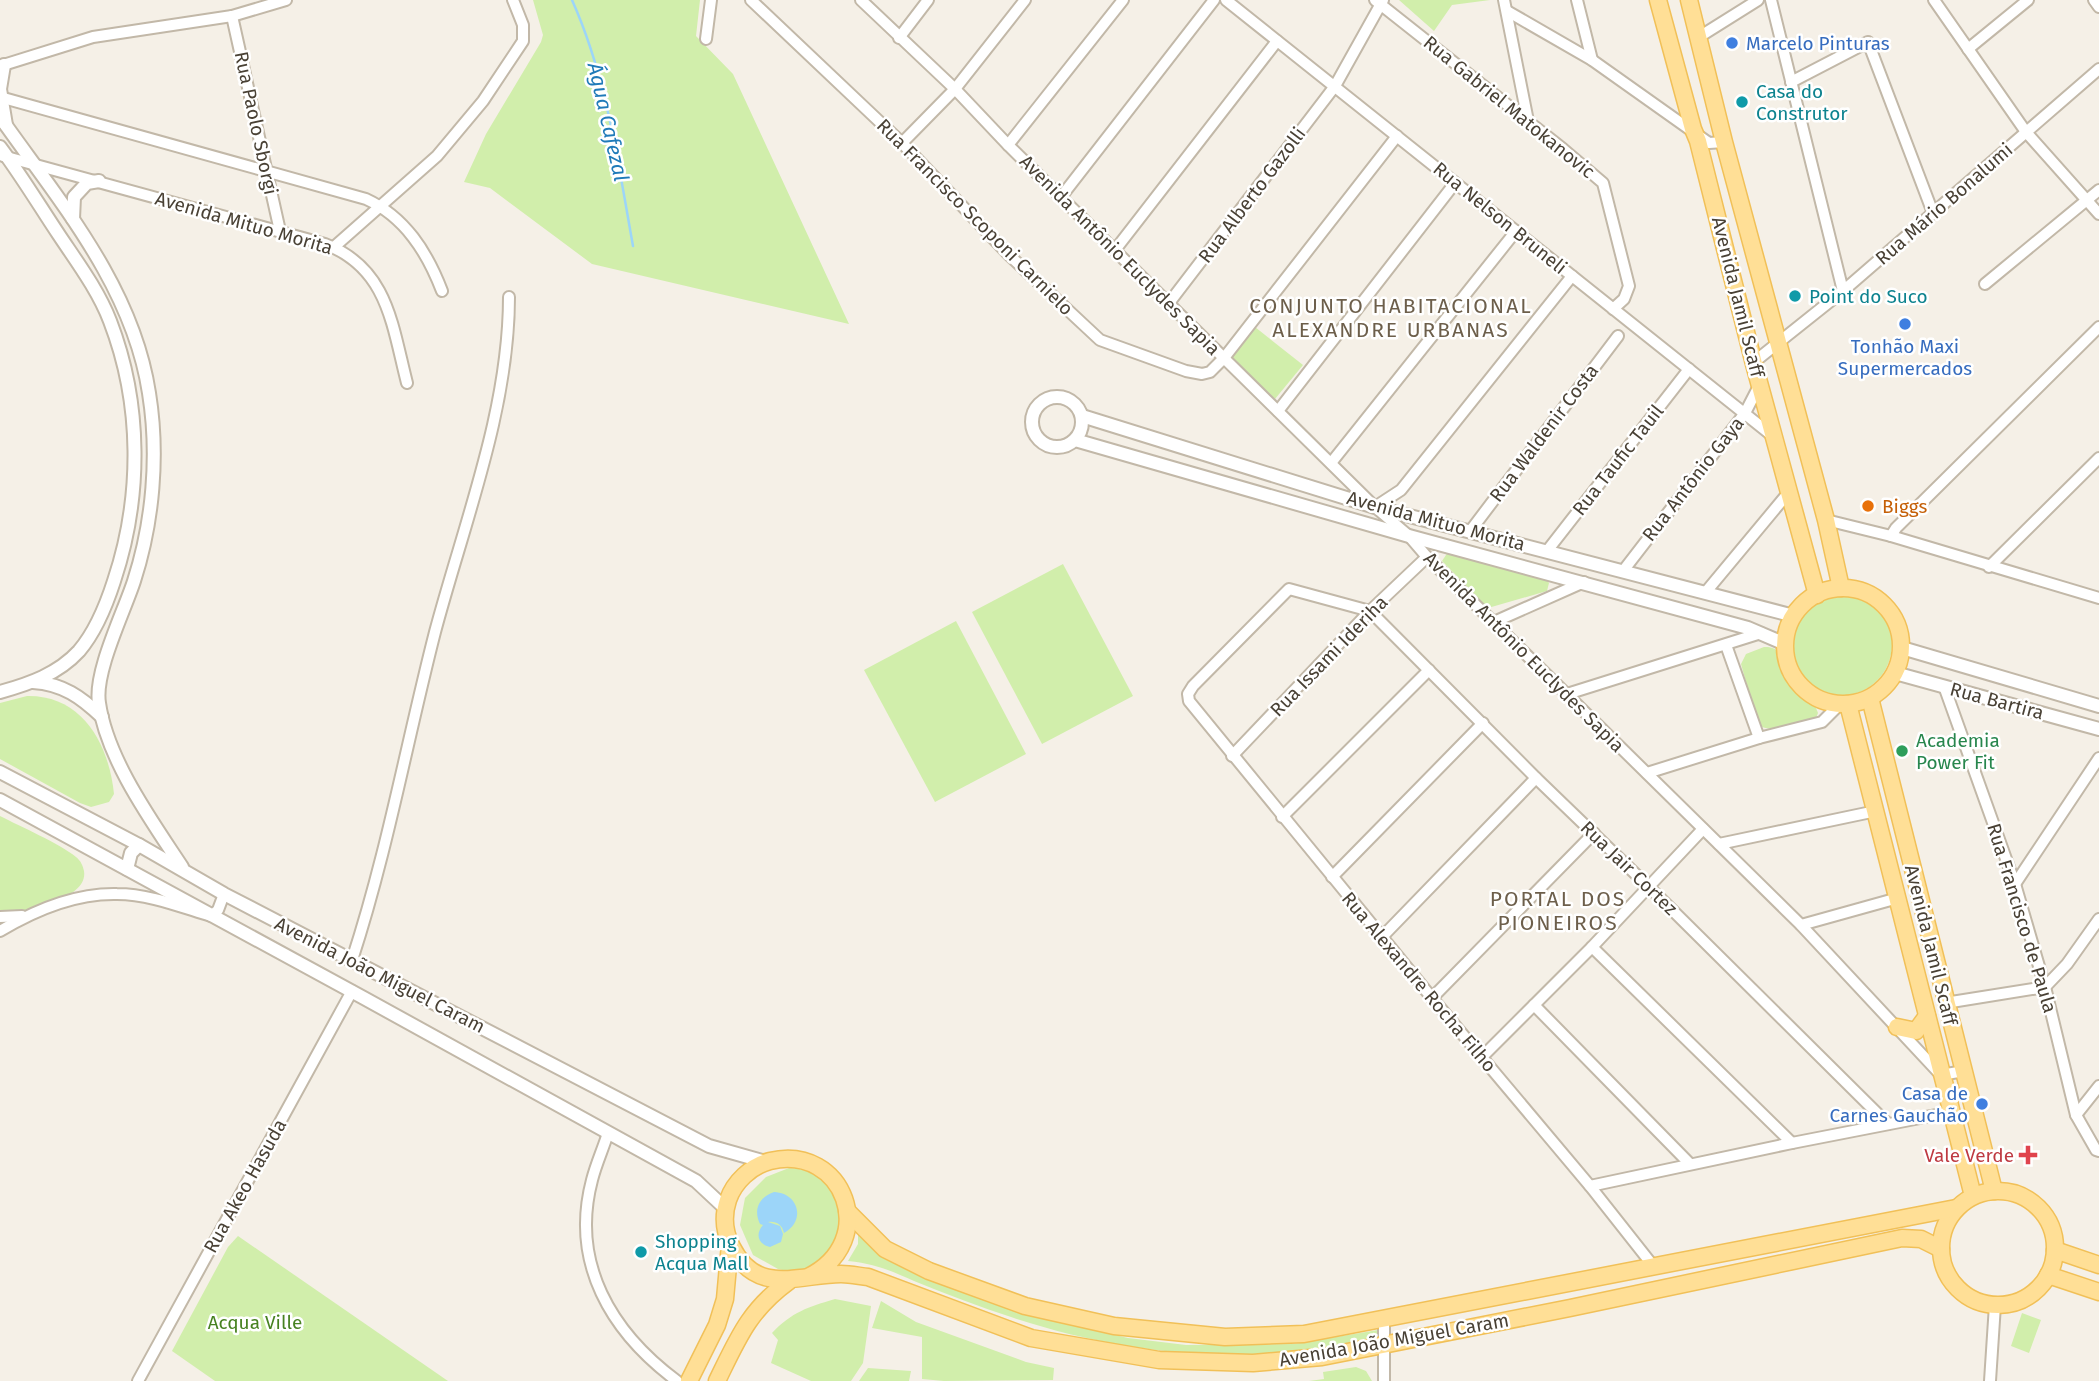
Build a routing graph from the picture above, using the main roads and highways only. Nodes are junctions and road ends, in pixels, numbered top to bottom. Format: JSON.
{"nodes":[{"id":1,"x":1658,"y":0,"type":"edge"},
{"id":2,"x":1689,"y":0,"type":"edge"},
{"id":3,"x":1841,"y":589,"type":"junction"},
{"id":4,"x":1817,"y":595,"type":"junction"},
{"id":5,"x":1870,"y":698,"type":"junction"},
{"id":6,"x":1844,"y":704,"type":"junction"},
{"id":7,"x":1927,"y":1016,"type":"junction"},
{"id":8,"x":1897,"y":1027,"type":"road end"},
{"id":9,"x":1994,"y":1191,"type":"junction"},
{"id":10,"x":1973,"y":1196,"type":"junction"},
{"id":11,"x":1956,"y":1208,"type":"junction"},
{"id":12,"x":847,"y":1211,"type":"junction"},
{"id":13,"x":730,"y":1244,"type":"junction"},
{"id":14,"x":1941,"y":1249,"type":"junction"},
{"id":15,"x":2055,"y":1250,"type":"junction"},
{"id":16,"x":2099,"y":1265,"type":"edge"},
{"id":17,"x":2048,"y":1275,"type":"junction"},
{"id":18,"x":808,"y":1277,"type":"junction"},
{"id":19,"x":789,"y":1281,"type":"junction"},
{"id":20,"x":2099,"y":1292,"type":"edge"},
{"id":21,"x":689,"y":1381,"type":"edge"},
{"id":22,"x":717,"y":1381,"type":"edge"}],
"edges":[{"from":1,"to":4,"type":"main road","name":"Avenida Jamil Scaff"},
{"from":2,"to":3,"type":"main road","name":"Avenida Jamil Scaff"},
{"from":3,"to":4,"type":"main road"},
{"from":3,"to":5,"type":"main road"},
{"from":4,"to":6,"type":"main road"},
{"from":5,"to":6,"type":"main road"},
{"from":5,"to":9,"type":"main road","name":"Avenida Jamil Scaff"},
{"from":6,"to":7,"type":"main road","name":"Avenida Jamil Scaff"},
{"from":7,"to":8,"type":"main road"},
{"from":7,"to":10,"type":"main road","name":"Avenida Jamil Scaff"},
{"from":9,"to":10,"type":"main road"},
{"from":9,"to":15,"type":"main road"},
{"from":10,"to":11,"type":"main road"},
{"from":11,"to":12,"type":"main road","name":"Avenida João Miguel Caram"},
{"from":11,"to":14,"type":"main road"},
{"from":12,"to":13,"type":"main road"},
{"from":12,"to":18,"type":"main road"},
{"from":13,"to":19,"type":"main road"},
{"from":13,"to":21,"type":"main road"},
{"from":14,"to":17,"type":"main road"},
{"from":14,"to":18,"type":"main road","name":"Avenida João Miguel Caram"},
{"from":15,"to":16,"type":"main road"},
{"from":15,"to":17,"type":"main road"},
{"from":17,"to":20,"type":"main road"},
{"from":18,"to":19,"type":"main road"},
{"from":19,"to":22,"type":"main road"}]}
